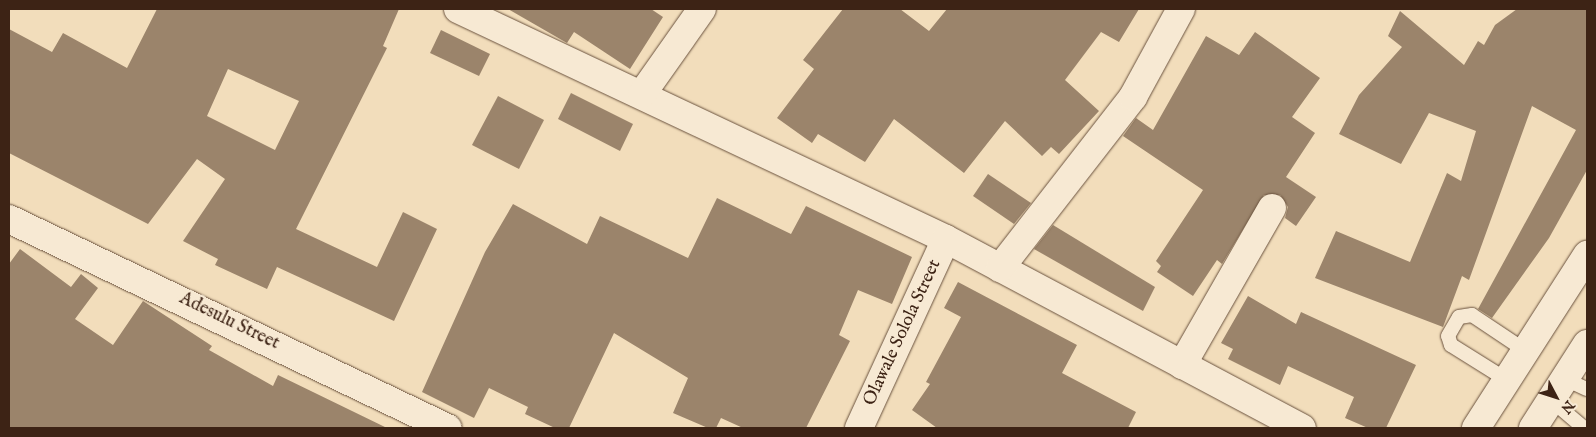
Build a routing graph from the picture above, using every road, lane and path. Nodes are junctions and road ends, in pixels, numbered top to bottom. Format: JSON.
{"nodes":[{"id":1,"x":458,"y":9,"type":"edge"},
{"id":2,"x":702,"y":9,"type":"edge"},
{"id":3,"x":1181,"y":9,"type":"edge"},
{"id":4,"x":642,"y":94,"type":"junction"},
{"id":5,"x":1272,"y":208,"type":"dead end"},
{"id":6,"x":9,"y":219,"type":"edge"},
{"id":7,"x":946,"y":239,"type":"junction"},
{"id":8,"x":1587,"y":255,"type":"edge"},
{"id":9,"x":1000,"y":268,"type":"junction"},
{"id":10,"x":1587,"y":344,"type":"edge"},
{"id":11,"x":1526,"y":350,"type":"junction"},
{"id":12,"x":1182,"y":364,"type":"junction"},
{"id":13,"x":1507,"y":380,"type":"junction"},
{"id":14,"x":1557,"y":389,"type":"junction"},
{"id":15,"x":1587,"y":389,"type":"edge"},
{"id":16,"x":448,"y":428,"type":"edge"},
{"id":17,"x":859,"y":428,"type":"edge"},
{"id":18,"x":1302,"y":428,"type":"edge"},
{"id":19,"x":1476,"y":428,"type":"edge"},
{"id":20,"x":1532,"y":428,"type":"edge"},
{"id":21,"x":1584,"y":428,"type":"edge"}],
"edges":[{"from":1,"to":4,"type":"street"},
{"from":2,"to":4,"type":"street"},
{"from":3,"to":9,"type":"street"},
{"from":4,"to":7,"type":"street"},
{"from":5,"to":12,"type":"street"},
{"from":6,"to":16,"type":"street","name":"Adesulu Street"},
{"from":7,"to":9,"type":"street"},
{"from":7,"to":17,"type":"street","name":"Olawale Solola Street"},
{"from":8,"to":11,"type":"street"},
{"from":9,"to":12,"type":"street"},
{"from":10,"to":14,"type":"street"},
{"from":11,"to":13,"type":"street"},
{"from":11,"to":13,"type":"lane"},
{"from":12,"to":18,"type":"street"},
{"from":13,"to":19,"type":"street"},
{"from":14,"to":15,"type":"lane"},
{"from":14,"to":20,"type":"street"},
{"from":14,"to":21,"type":"lane"}]}
